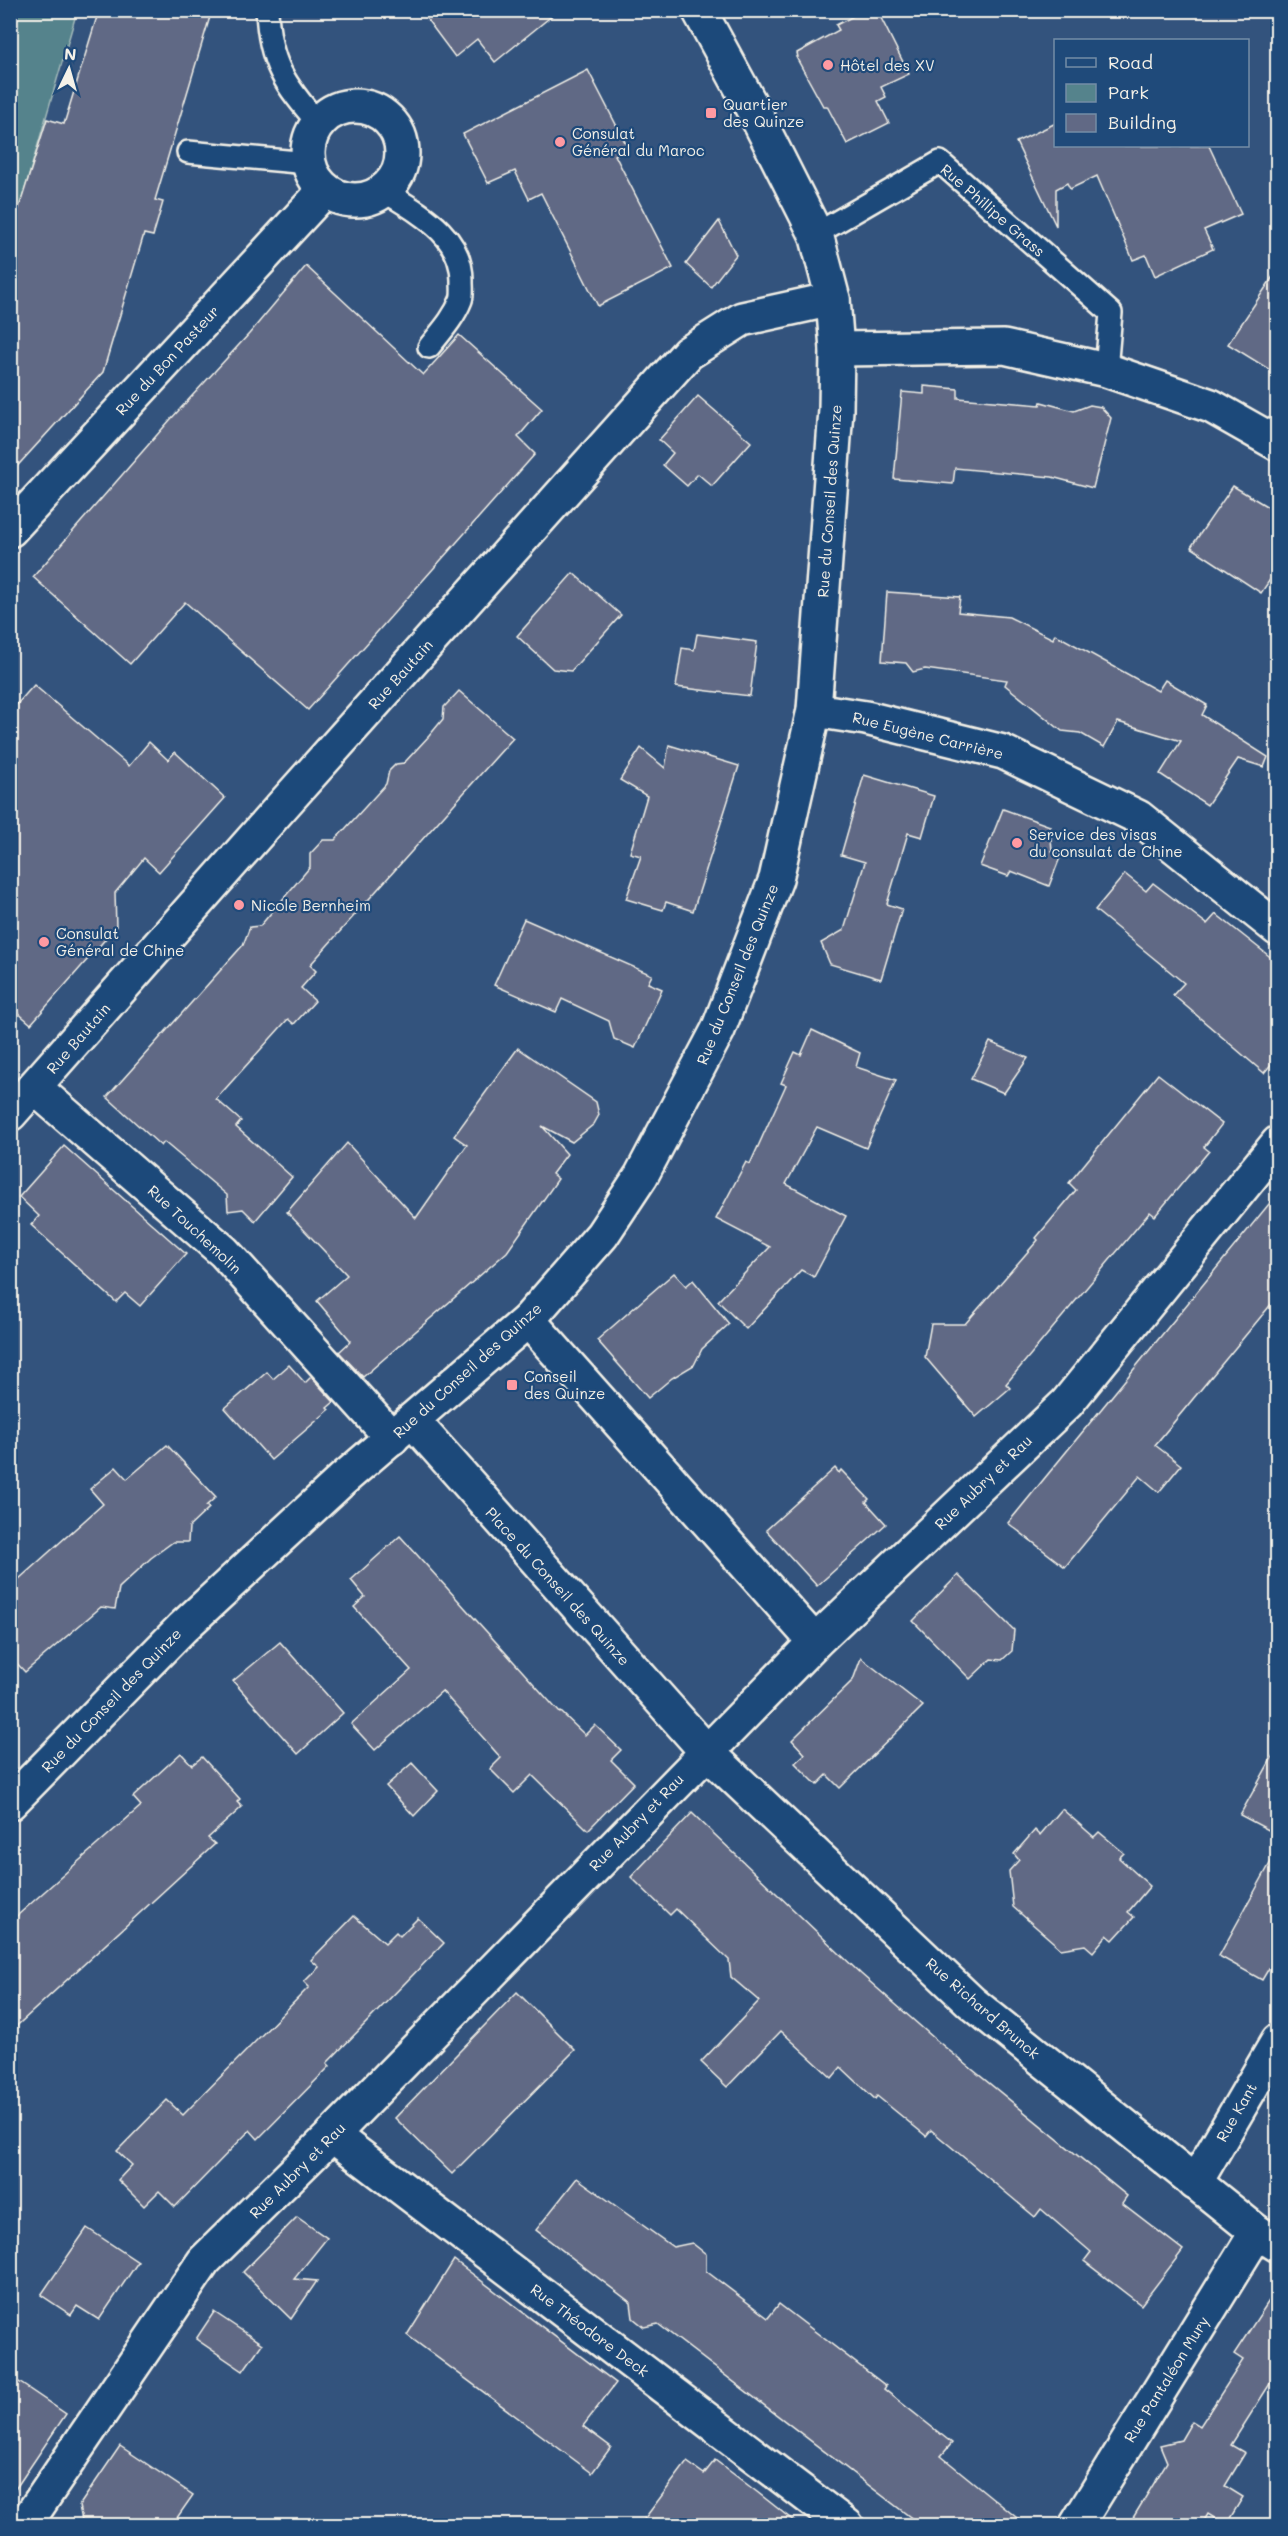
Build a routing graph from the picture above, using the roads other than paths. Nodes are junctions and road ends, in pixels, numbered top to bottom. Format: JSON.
{"nodes":[{"id":1,"x":267,"y":10,"type":"edge"},
{"id":2,"x":710,"y":14,"type":"edge"},
{"id":3,"x":318,"y":123,"type":"junction"},
{"id":4,"x":188,"y":152,"type":"dead end"},
{"id":5,"x":316,"y":176,"type":"junction"},
{"id":6,"x":384,"y":191,"type":"junction"},
{"id":7,"x":816,"y":234,"type":"junction"},
{"id":8,"x":833,"y":299,"type":"junction"},
{"id":9,"x":429,"y":347,"type":"dead end"},
{"id":10,"x":837,"y":349,"type":"junction"},
{"id":11,"x":1106,"y":370,"type":"junction"},
{"id":12,"x":1278,"y":444,"type":"edge"},
{"id":13,"x":10,"y":530,"type":"edge"},
{"id":14,"x":814,"y":710,"type":"junction"},
{"id":15,"x":1278,"y":929,"type":"edge"},
{"id":16,"x":34,"y":1087,"type":"junction"},
{"id":17,"x":10,"y":1114,"type":"edge"},
{"id":18,"x":1278,"y":1143,"type":"edge"},
{"id":19,"x":528,"y":1320,"type":"junction"},
{"id":20,"x":402,"y":1429,"type":"junction"},
{"id":21,"x":815,"y":1642,"type":"junction"},
{"id":22,"x":706,"y":1751,"type":"junction"},
{"id":23,"x":10,"y":1803,"type":"edge"},
{"id":24,"x":1278,"y":2041,"type":"edge"},
{"id":25,"x":332,"y":2135,"type":"junction"},
{"id":26,"x":1196,"y":2183,"type":"junction"},
{"id":27,"x":1267,"y":2238,"type":"edge"},
{"id":28,"x":24,"y":2526,"type":"edge"},
{"id":29,"x":848,"y":2526,"type":"edge"},
{"id":30,"x":1076,"y":2526,"type":"edge"}],
"edges":[{"from":1,"to":3,"type":"lane"},
{"from":2,"to":7,"type":"street","name":"Rue du Conseil des Quinze"},
{"from":3,"to":5,"type":"street"},
{"from":3,"to":6,"type":"street"},
{"from":4,"to":5,"type":"lane"},
{"from":5,"to":6,"type":"street"},
{"from":5,"to":13,"type":"street","name":"Rue du Bon Pasteur"},
{"from":6,"to":9,"type":"lane"},
{"from":7,"to":8,"type":"street","name":"Rue du Conseil des Quinze"},
{"from":7,"to":11,"type":"lane","name":"Rue Phillipe Grass"},
{"from":8,"to":10,"type":"street","name":"Rue du Conseil des Quinze"},
{"from":8,"to":16,"type":"street","name":"Rue Bautain"},
{"from":10,"to":11,"type":"street"},
{"from":10,"to":14,"type":"street","name":"Rue du Conseil des Quinze"},
{"from":11,"to":12,"type":"street"},
{"from":14,"to":15,"type":"street","name":"Rue Eugène Carrière"},
{"from":14,"to":19,"type":"street","name":"Rue du Conseil des Quinze"},
{"from":16,"to":17,"type":"street","name":"Rue Bautain"},
{"from":16,"to":20,"type":"street","name":"Rue Touchemolin"},
{"from":18,"to":21,"type":"street","name":"Rue Aubry et Rau"},
{"from":19,"to":20,"type":"street","name":"Rue du Conseil des Quinze"},
{"from":19,"to":21,"type":"street"},
{"from":20,"to":22,"type":"street","name":"Place du Conseil des Quinze"},
{"from":20,"to":23,"type":"street","name":"Rue du Conseil des Quinze"},
{"from":21,"to":22,"type":"street","name":"Rue Aubry et Rau"},
{"from":22,"to":25,"type":"street","name":"Rue Aubry et Rau"},
{"from":22,"to":26,"type":"street","name":"Rue Richard Brunck"},
{"from":24,"to":26,"type":"street","name":"Rue Kant"},
{"from":25,"to":28,"type":"street","name":"Rue Aubry et Rau"},
{"from":25,"to":29,"type":"street","name":"Rue Théodore Deck"},
{"from":26,"to":27,"type":"street","name":"Rue Richard Brunck"},
{"from":27,"to":30,"type":"street","name":"Rue Pantaléon Mury"}]}
